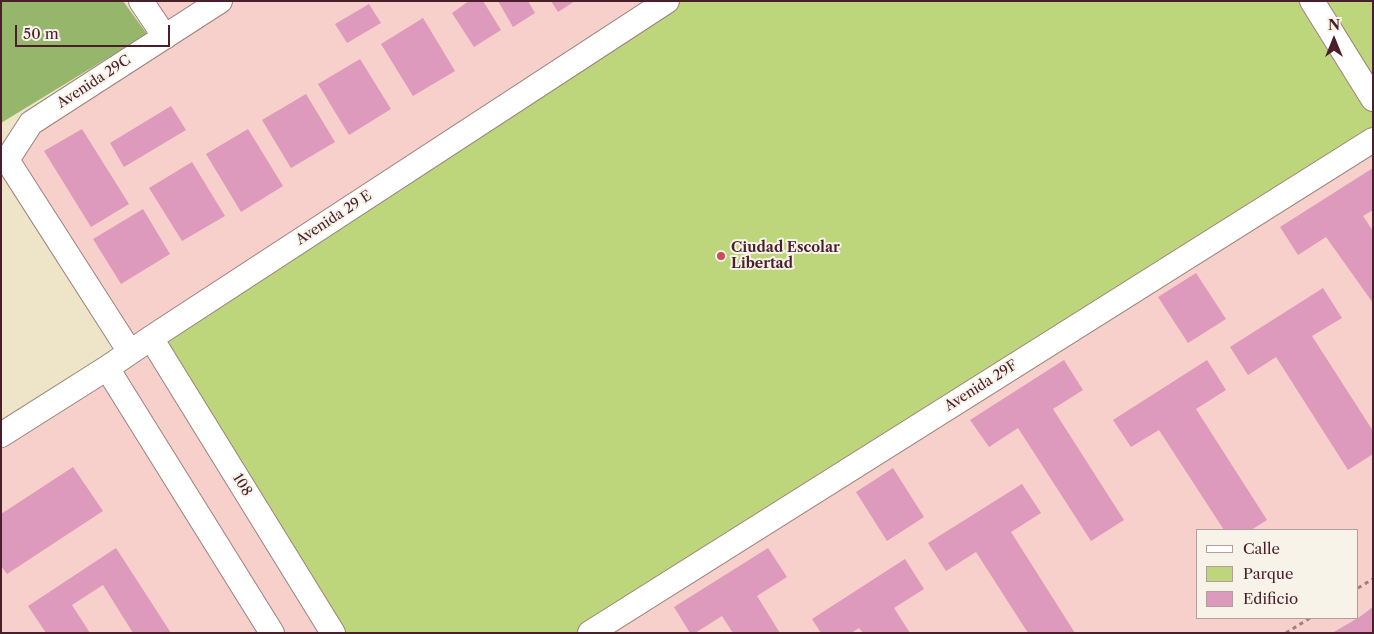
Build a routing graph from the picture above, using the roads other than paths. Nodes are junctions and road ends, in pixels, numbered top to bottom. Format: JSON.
{"nodes":[{"id":1,"x":142,"y":1,"type":"edge"},
{"id":2,"x":220,"y":1,"type":"edge"},
{"id":3,"x":667,"y":1,"type":"edge"},
{"id":4,"x":1312,"y":1,"type":"edge"},
{"id":5,"x":165,"y":36,"type":"junction"},
{"id":6,"x":1373,"y":99,"type":"edge"},
{"id":7,"x":1373,"y":140,"type":"edge"},
{"id":8,"x":151,"y":338,"type":"junction"},
{"id":9,"x":130,"y":352,"type":"junction"},
{"id":10,"x":107,"y":368,"type":"junction"},
{"id":11,"x":1,"y":435,"type":"edge"},
{"id":12,"x":272,"y":633,"type":"edge"},
{"id":13,"x":333,"y":633,"type":"edge"},
{"id":14,"x":590,"y":633,"type":"edge"}],
"edges":[{"from":1,"to":5,"type":"street"},
{"from":2,"to":5,"type":"street","name":"Avenida 29C"},
{"from":3,"to":8,"type":"street","name":"Avenida 29 E"},
{"from":4,"to":6,"type":"street"},
{"from":5,"to":9,"type":"street","name":"Avenida 29C"},
{"from":7,"to":14,"type":"street","name":"Avenida 29F"},
{"from":8,"to":9,"type":"street","name":"Avenida 29 E"},
{"from":8,"to":13,"type":"street","name":"108"},
{"from":9,"to":10,"type":"street","name":"Avenida 29 E"},
{"from":10,"to":11,"type":"street","name":"Avenida 29 E"},
{"from":10,"to":12,"type":"street"}]}
